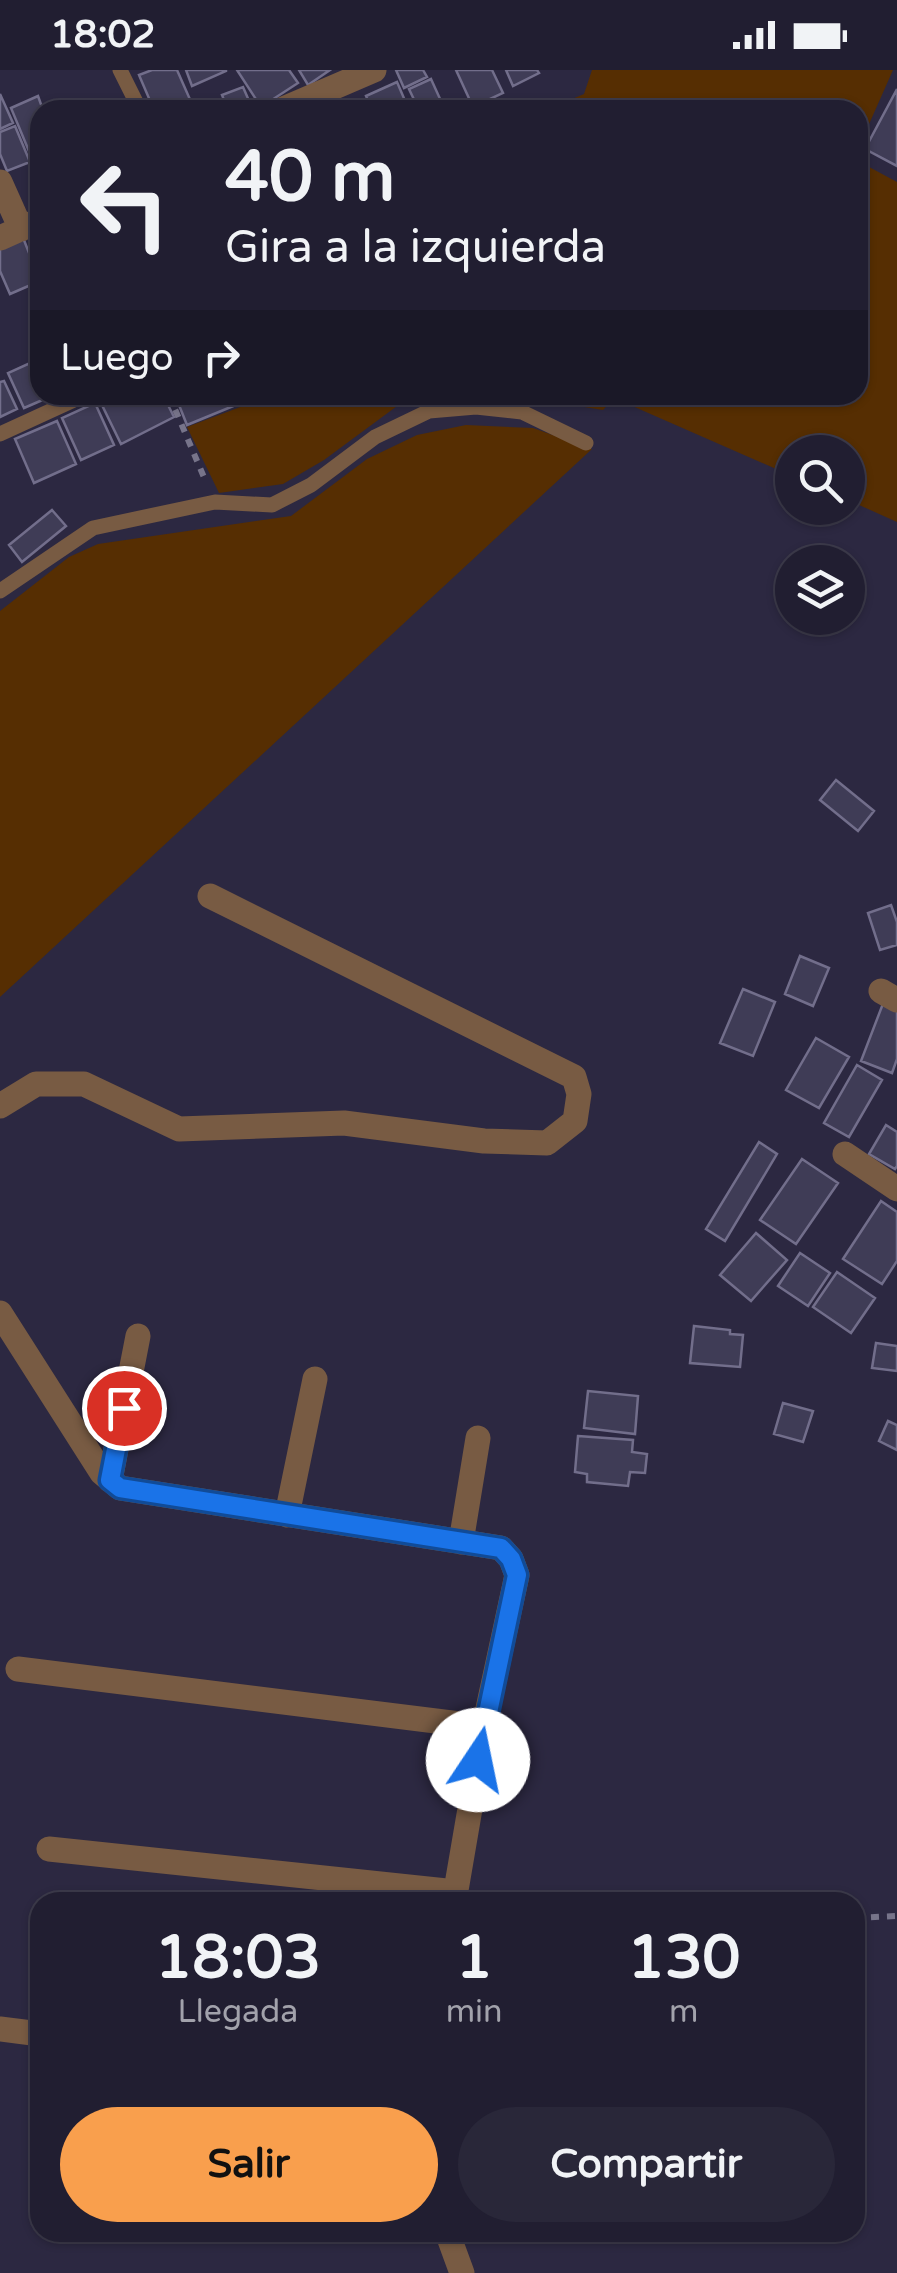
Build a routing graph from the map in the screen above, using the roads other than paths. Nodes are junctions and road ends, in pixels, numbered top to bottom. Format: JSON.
{"nodes":[{"id":1,"x":120,"y":70,"type":"edge"},
{"id":2,"x":374,"y":70,"type":"edge"},
{"id":3,"x":135,"y":100,"type":"edge"},
{"id":4,"x":304,"y":100,"type":"edge"},
{"id":5,"x":0,"y":182,"type":"edge"},
{"id":6,"x":20,"y":229,"type":"edge"},
{"id":7,"x":62,"y":405,"type":"edge"},
{"id":8,"x":0,"y":434,"type":"edge"},
{"id":9,"x":586,"y":443,"type":"dead end"},
{"id":10,"x":0,"y":591,"type":"edge"},
{"id":11,"x":210,"y":896,"type":"dead end"},
{"id":12,"x":0,"y":1106,"type":"edge"},
{"id":13,"x":845,"y":1154,"type":"dead end"},
{"id":14,"x":897,"y":1189,"type":"edge"},
{"id":15,"x":0,"y":1312,"type":"edge"},
{"id":16,"x":138,"y":1336,"type":"dead end"},
{"id":17,"x":315,"y":1379,"type":"dead end"},
{"id":18,"x":478,"y":1438,"type":"dead end"},
{"id":19,"x":110,"y":1480,"type":"junction"},
{"id":20,"x":287,"y":1515,"type":"junction"},
{"id":21,"x":461,"y":1542,"type":"junction"},
{"id":22,"x":18,"y":1668,"type":"dead end"},
{"id":23,"x":484,"y":1726,"type":"junction"},
{"id":24,"x":49,"y":1849,"type":"dead end"},
{"id":25,"x":413,"y":1892,"type":"edge"},
{"id":26,"x":456,"y":1892,"type":"edge"},
{"id":27,"x":0,"y":2030,"type":"edge"},
{"id":28,"x":30,"y":2033,"type":"edge"},
{"id":29,"x":451,"y":2242,"type":"edge"},
{"id":30,"x":462,"y":2273,"type":"edge"}],
"edges":[{"from":1,"to":3,"type":"lane"},
{"from":2,"to":4,"type":"street"},
{"from":5,"to":6,"type":"street"},
{"from":7,"to":8,"type":"lane"},
{"from":9,"to":10,"type":"lane"},
{"from":11,"to":12,"type":"street"},
{"from":13,"to":14,"type":"street"},
{"from":15,"to":19,"type":"street"},
{"from":16,"to":19,"type":"street"},
{"from":17,"to":20,"type":"street"},
{"from":18,"to":21,"type":"street"},
{"from":19,"to":20,"type":"street"},
{"from":20,"to":21,"type":"street"},
{"from":21,"to":23,"type":"street"},
{"from":22,"to":23,"type":"street"},
{"from":23,"to":26,"type":"street"},
{"from":24,"to":25,"type":"street"},
{"from":27,"to":28,"type":"street"},
{"from":29,"to":30,"type":"street"}]}
